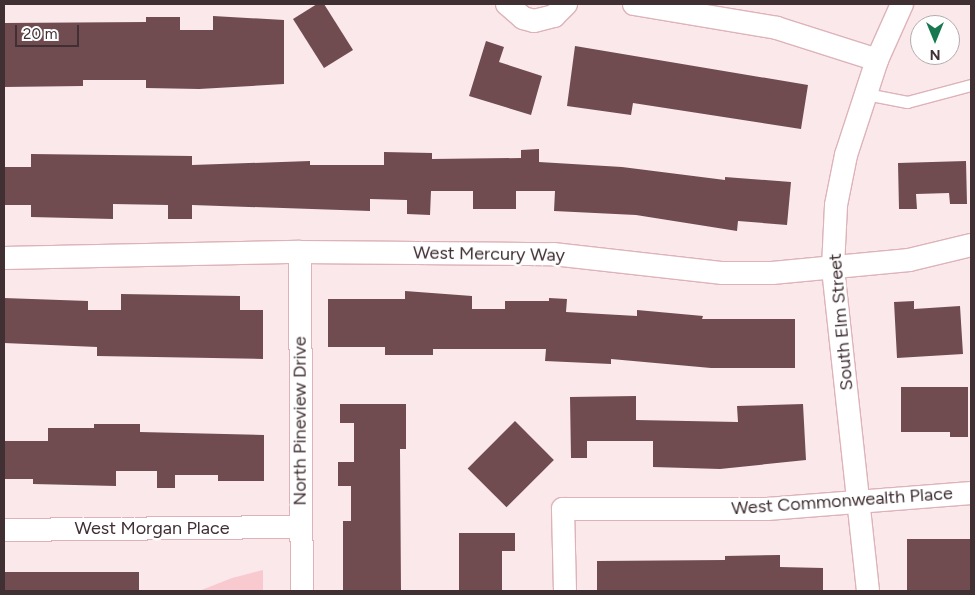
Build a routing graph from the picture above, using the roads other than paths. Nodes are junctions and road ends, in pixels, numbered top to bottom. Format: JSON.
{"nodes":[{"id":1,"x":507,"y":4,"type":"edge"},
{"id":2,"x":566,"y":4,"type":"edge"},
{"id":3,"x":634,"y":4,"type":"edge"},
{"id":4,"x":902,"y":4,"type":"edge"},
{"id":5,"x":877,"y":60,"type":"junction"},
{"id":6,"x":971,"y":85,"type":"edge"},
{"id":7,"x":866,"y":94,"type":"junction"},
{"id":8,"x":971,"y":245,"type":"edge"},
{"id":9,"x":300,"y":252,"type":"junction"},
{"id":10,"x":4,"y":258,"type":"edge"},
{"id":11,"x":833,"y":267,"type":"junction"},
{"id":12,"x":971,"y":493,"type":"edge"},
{"id":13,"x":858,"y":501,"type":"junction"},
{"id":14,"x":300,"y":527,"type":"junction"},
{"id":15,"x":4,"y":530,"type":"edge"},
{"id":16,"x":302,"y":591,"type":"edge"},
{"id":17,"x":565,"y":591,"type":"edge"},
{"id":18,"x":868,"y":591,"type":"edge"}],
"edges":[{"from":1,"to":2,"type":"street"},
{"from":3,"to":5,"type":"street"},
{"from":4,"to":5,"type":"street","name":"South Elm Street"},
{"from":5,"to":7,"type":"street","name":"South Elm Street"},
{"from":6,"to":7,"type":"lane"},
{"from":7,"to":11,"type":"street","name":"South Elm Street"},
{"from":8,"to":11,"type":"street","name":"West Mercury Way"},
{"from":9,"to":10,"type":"street","name":"West Mercury Way"},
{"from":9,"to":11,"type":"street","name":"West Mercury Way"},
{"from":9,"to":14,"type":"street","name":"North Pineview Drive"},
{"from":11,"to":13,"type":"street","name":"South Elm Street"},
{"from":12,"to":13,"type":"street","name":"West Commonwealth Place"},
{"from":13,"to":17,"type":"street","name":"West Commonwealth Place"},
{"from":13,"to":18,"type":"street","name":"South Elm Street"},
{"from":14,"to":15,"type":"street","name":"West Morgan Place"},
{"from":14,"to":16,"type":"street","name":"North Pineview Drive"}]}
